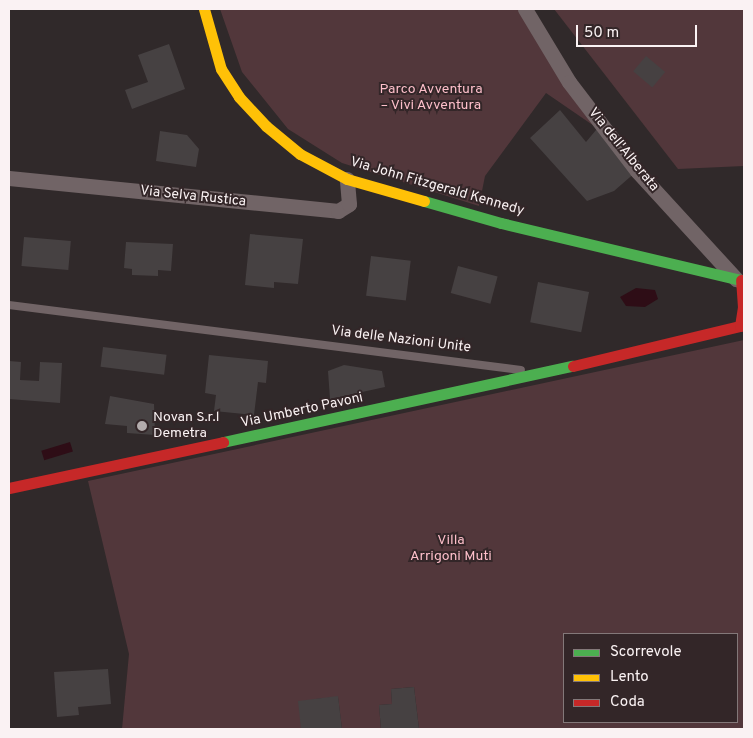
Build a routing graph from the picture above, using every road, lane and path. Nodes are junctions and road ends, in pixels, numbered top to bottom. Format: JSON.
{"nodes":[{"id":1,"x":204,"y":9,"type":"edge"},
{"id":2,"x":525,"y":9,"type":"edge"},
{"id":3,"x":9,"y":178,"type":"edge"},
{"id":4,"x":347,"y":179,"type":"junction"},
{"id":5,"x":741,"y":280,"type":"edge"},
{"id":6,"x":9,"y":305,"type":"edge"},
{"id":7,"x":542,"y":373,"type":"junction"},
{"id":8,"x":9,"y":488,"type":"edge"}],
"edges":[{"from":1,"to":4,"type":"street","name":"Via John Fitzgerald Kennedy"},
{"from":2,"to":5,"type":"street","name":"Via dell'Alberata"},
{"from":3,"to":4,"type":"street","name":"Via Selva Rustica"},
{"from":4,"to":5,"type":"street","name":"Via John Fitzgerald Kennedy"},
{"from":5,"to":7,"type":"street","name":"Via delle Nazioni Unite"},
{"from":6,"to":7,"type":"lane","name":"Via delle Nazioni Unite"},
{"from":7,"to":8,"type":"street","name":"Via Umberto Pavoni"}]}
